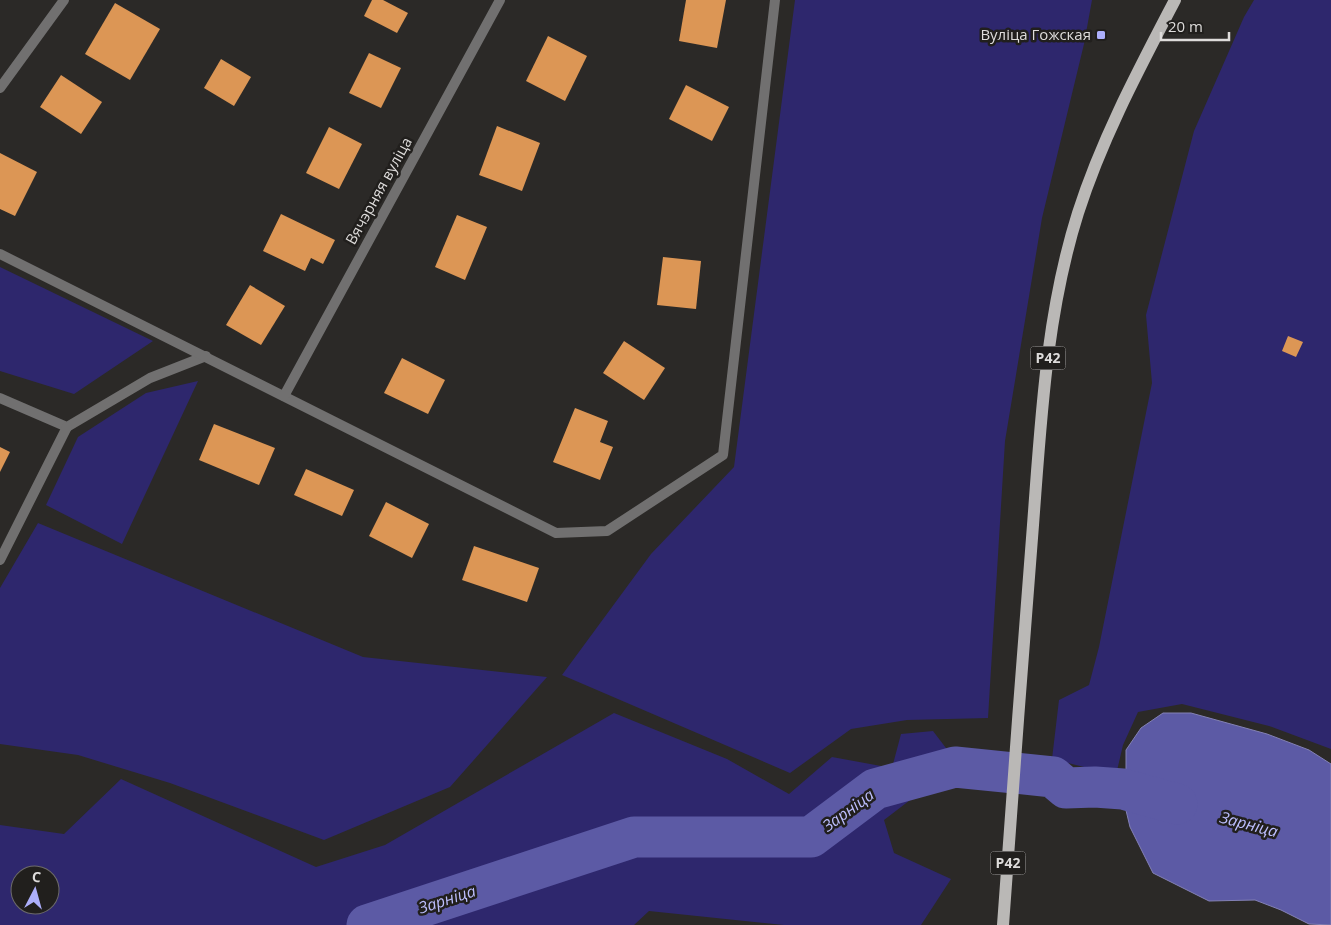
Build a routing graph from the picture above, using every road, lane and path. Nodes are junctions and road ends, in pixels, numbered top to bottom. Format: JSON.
{"nodes":[{"id":1,"x":64,"y":0,"type":"edge"},
{"id":2,"x":500,"y":0,"type":"edge"},
{"id":3,"x":776,"y":0,"type":"edge"},
{"id":4,"x":1175,"y":0,"type":"edge"},
{"id":5,"x":0,"y":88,"type":"edge"},
{"id":6,"x":0,"y":254,"type":"edge"},
{"id":7,"x":206,"y":356,"type":"junction"},
{"id":8,"x":284,"y":396,"type":"junction"},
{"id":9,"x":0,"y":398,"type":"edge"},
{"id":10,"x":67,"y":427,"type":"junction"},
{"id":11,"x":0,"y":560,"type":"edge"},
{"id":12,"x":1003,"y":925,"type":"edge"}],
"edges":[{"from":1,"to":5,"type":"street"},
{"from":2,"to":8,"type":"street","name":"Вячэрняя вуліца"},
{"from":3,"to":8,"type":"street"},
{"from":4,"to":12,"type":"main road","number":"Р42"},
{"from":6,"to":7,"type":"street"},
{"from":7,"to":8,"type":"street"},
{"from":7,"to":10,"type":"street"},
{"from":9,"to":10,"type":"street"},
{"from":10,"to":11,"type":"street"}]}
